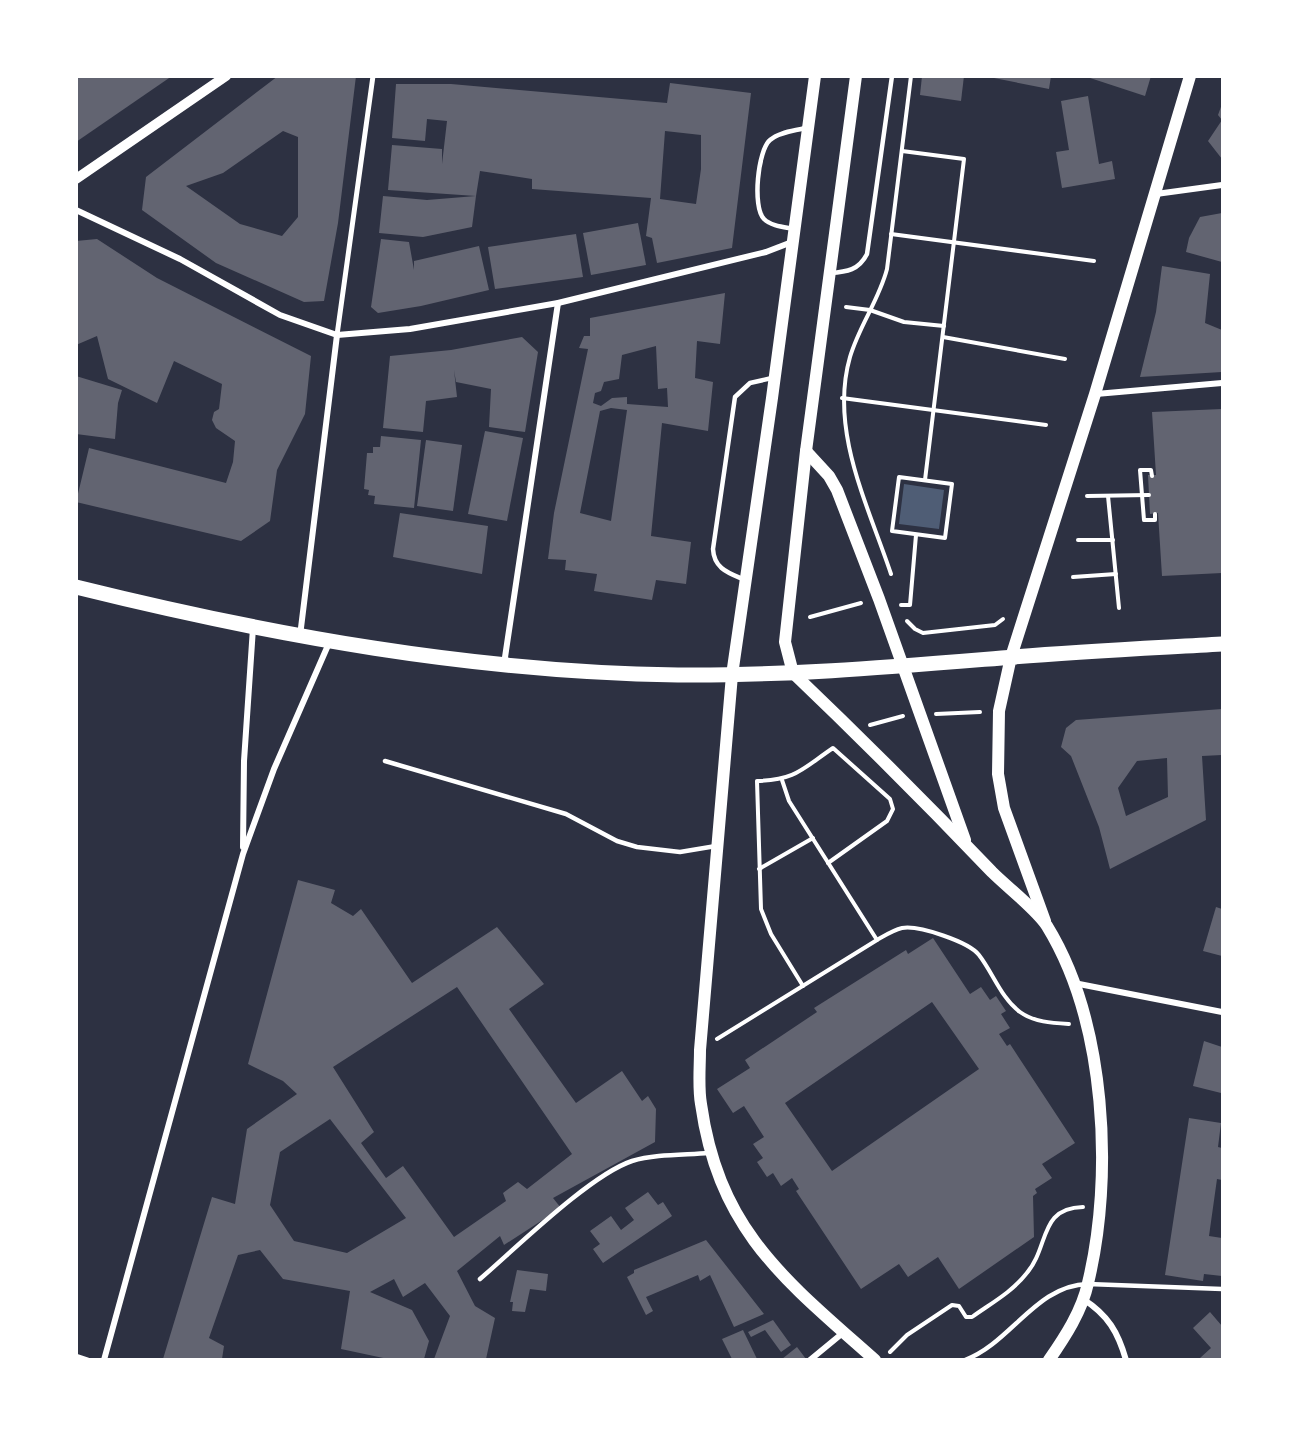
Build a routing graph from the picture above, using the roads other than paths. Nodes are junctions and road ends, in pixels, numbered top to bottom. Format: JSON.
{"nodes":[{"id":1,"x":226,"y":76,"type":"edge"},
{"id":2,"x":373,"y":76,"type":"edge"},
{"id":3,"x":815,"y":76,"type":"edge"},
{"id":4,"x":856,"y":76,"type":"edge"},
{"id":5,"x":892,"y":76,"type":"edge"},
{"id":6,"x":1190,"y":76,"type":"edge"},
{"id":7,"x":808,"y":128,"type":"junction"},
{"id":8,"x":76,"y":179,"type":"edge"},
{"id":9,"x":1222,"y":185,"type":"edge"},
{"id":10,"x":1155,"y":194,"type":"junction"},
{"id":11,"x":76,"y":210,"type":"edge"},
{"id":12,"x":793,"y":236,"type":"junction"},
{"id":13,"x":830,"y":273,"type":"junction"},
{"id":14,"x":558,"y":303,"type":"junction"},
{"id":15,"x":337,"y":335,"type":"junction"},
{"id":16,"x":775,"y":377,"type":"junction"},
{"id":17,"x":1222,"y":383,"type":"edge"},
{"id":18,"x":1095,"y":394,"type":"junction"},
{"id":19,"x":806,"y":451,"type":"junction"},
{"id":20,"x":746,"y":580,"type":"junction"},
{"id":21,"x":76,"y":587,"type":"edge"},
{"id":22,"x":253,"y":628,"type":"junction"},
{"id":23,"x":300,"y":637,"type":"junction"},
{"id":24,"x":329,"y":642,"type":"junction"},
{"id":25,"x":1222,"y":644,"type":"edge"},
{"id":26,"x":1011,"y":657,"type":"junction"},
{"id":27,"x":504,"y":666,"type":"junction"},
{"id":28,"x":904,"y":667,"type":"junction"},
{"id":29,"x":793,"y":673,"type":"junction"},
{"id":30,"x":732,"y":675,"type":"junction"},
{"id":31,"x":385,"y":761,"type":"dead end"},
{"id":32,"x":967,"y":844,"type":"junction"},
{"id":33,"x":718,"y":846,"type":"junction"},
{"id":34,"x":243,"y":854,"type":"junction"},
{"id":35,"x":1046,"y":924,"type":"junction"},
{"id":36,"x":1074,"y":983,"type":"junction"},
{"id":37,"x":1222,"y":1012,"type":"edge"},
{"id":38,"x":710,"y":1153,"type":"junction"},
{"id":39,"x":480,"y":1279,"type":"dead end"},
{"id":40,"x":1088,"y":1284,"type":"junction"},
{"id":41,"x":1222,"y":1289,"type":"edge"},
{"id":42,"x":1083,"y":1299,"type":"junction"},
{"id":43,"x":844,"y":1332,"type":"junction"},
{"id":44,"x":76,"y":1356,"type":"edge"},
{"id":45,"x":881,"y":1358,"type":"edge"},
{"id":46,"x":88,"y":1359,"type":"edge"},
{"id":47,"x":104,"y":1359,"type":"edge"},
{"id":48,"x":810,"y":1359,"type":"edge"},
{"id":49,"x":965,"y":1359,"type":"edge"},
{"id":50,"x":1049,"y":1359,"type":"edge"},
{"id":51,"x":1126,"y":1359,"type":"edge"}],
"edges":[{"from":1,"to":8,"type":"street"},
{"from":2,"to":15,"type":"street"},
{"from":3,"to":7,"type":"main road"},
{"from":4,"to":13,"type":"main road"},
{"from":5,"to":13,"type":"lane"},
{"from":6,"to":10,"type":"main road"},
{"from":7,"to":12,"type":"main road"},
{"from":7,"to":12,"type":"lane"},
{"from":9,"to":10,"type":"street"},
{"from":10,"to":18,"type":"main road"},
{"from":11,"to":15,"type":"street"},
{"from":12,"to":14,"type":"street"},
{"from":12,"to":16,"type":"main road"},
{"from":13,"to":19,"type":"main road"},
{"from":14,"to":15,"type":"street"},
{"from":14,"to":27,"type":"street"},
{"from":15,"to":23,"type":"street"},
{"from":16,"to":20,"type":"main road"},
{"from":16,"to":20,"type":"lane"},
{"from":17,"to":18,"type":"street"},
{"from":18,"to":26,"type":"main road"},
{"from":19,"to":28,"type":"main road"},
{"from":19,"to":29,"type":"main road"},
{"from":20,"to":30,"type":"main road"},
{"from":21,"to":22,"type":"main road"},
{"from":22,"to":23,"type":"main road"},
{"from":22,"to":34,"type":"street"},
{"from":23,"to":24,"type":"main road"},
{"from":24,"to":27,"type":"main road"},
{"from":24,"to":34,"type":"street"},
{"from":25,"to":26,"type":"main road"},
{"from":26,"to":28,"type":"main road"},
{"from":26,"to":35,"type":"main road"},
{"from":27,"to":30,"type":"main road"},
{"from":28,"to":29,"type":"main road"},
{"from":28,"to":32,"type":"main road"},
{"from":29,"to":30,"type":"main road"},
{"from":29,"to":32,"type":"main road"},
{"from":30,"to":33,"type":"main road"},
{"from":31,"to":33,"type":"lane"},
{"from":32,"to":35,"type":"main road"},
{"from":33,"to":38,"type":"main road"},
{"from":34,"to":47,"type":"street"},
{"from":35,"to":36,"type":"main road"},
{"from":36,"to":37,"type":"street"},
{"from":36,"to":40,"type":"main road"},
{"from":38,"to":39,"type":"lane"},
{"from":38,"to":43,"type":"main road"},
{"from":40,"to":41,"type":"lane"},
{"from":40,"to":42,"type":"main road"},
{"from":40,"to":49,"type":"lane"},
{"from":42,"to":50,"type":"main road"},
{"from":42,"to":51,"type":"street"},
{"from":43,"to":45,"type":"main road"},
{"from":43,"to":48,"type":"street"},
{"from":44,"to":46,"type":"lane"}]}
